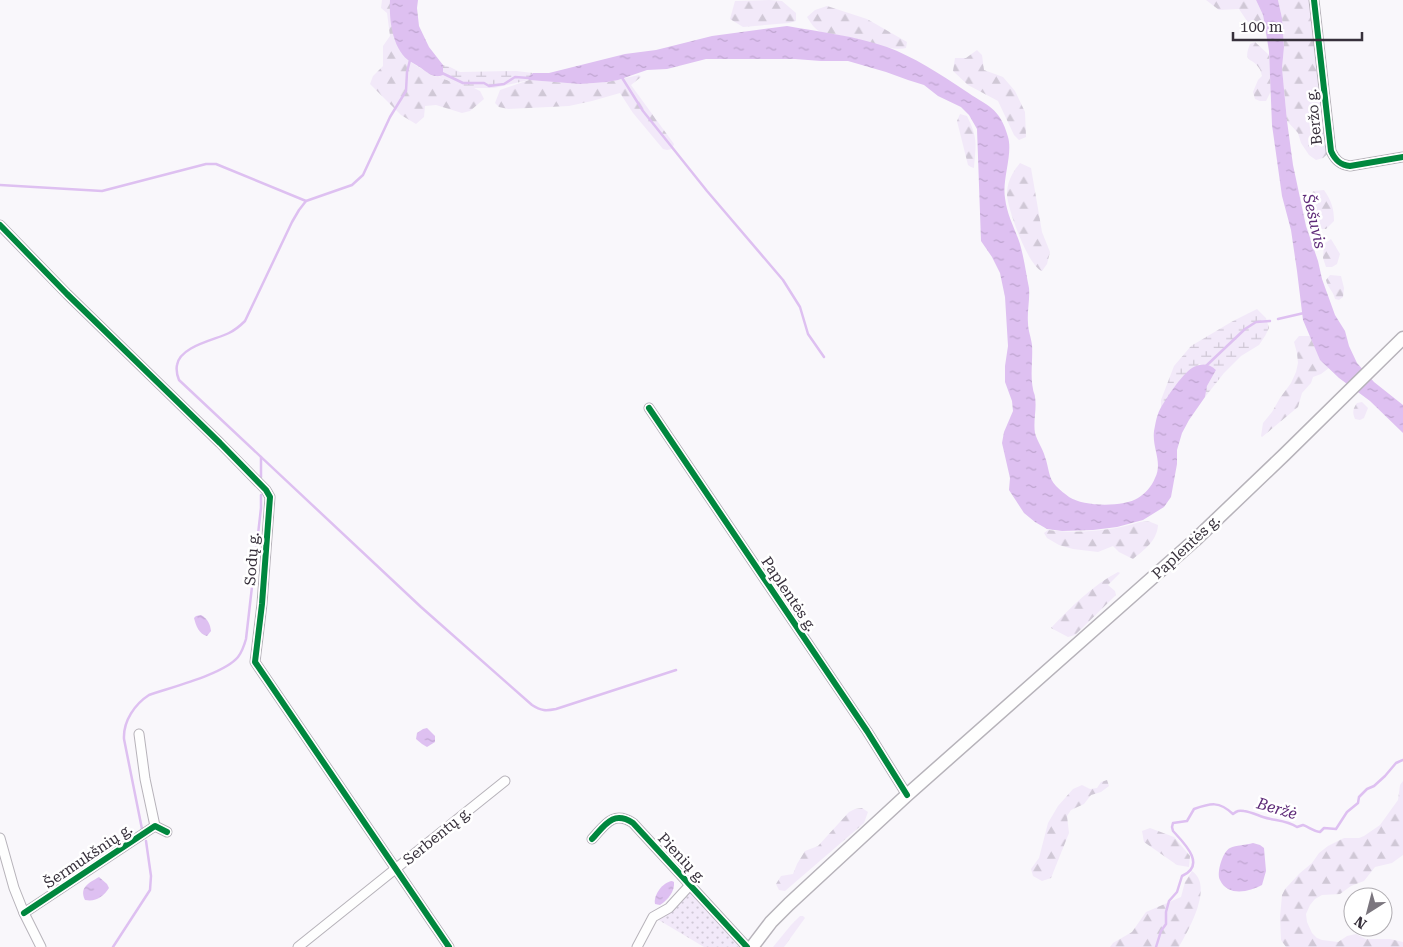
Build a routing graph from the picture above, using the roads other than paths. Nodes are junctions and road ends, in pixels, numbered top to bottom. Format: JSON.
{"nodes":[{"id":1,"x":1314,"y":0,"type":"edge"},
{"id":2,"x":1403,"y":157,"type":"edge"},
{"id":3,"x":0,"y":225,"type":"edge"},
{"id":4,"x":1401,"y":340,"type":"edge"},
{"id":5,"x":649,"y":408,"type":"dead end"},
{"id":6,"x":139,"y":734,"type":"dead end"},
{"id":7,"x":506,"y":781,"type":"dead end"},
{"id":8,"x":908,"y":795,"type":"junction"},
{"id":9,"x":155,"y":826,"type":"junction"},
{"id":10,"x":166,"y":832,"type":"dead end"},
{"id":11,"x":0,"y":838,"type":"edge"},
{"id":12,"x":592,"y":839,"type":"dead end"},
{"id":13,"x":397,"y":869,"type":"junction"},
{"id":14,"x":690,"y":885,"type":"junction"},
{"id":15,"x":24,"y":913,"type":"junction"},
{"id":16,"x":41,"y":947,"type":"edge"},
{"id":17,"x":298,"y":947,"type":"edge"},
{"id":18,"x":449,"y":947,"type":"edge"},
{"id":19,"x":637,"y":947,"type":"edge"},
{"id":20,"x":747,"y":947,"type":"edge"},
{"id":21,"x":752,"y":947,"type":"edge"}],
"edges":[{"from":1,"to":2,"type":"street","name":"Beržo g."},
{"from":3,"to":13,"type":"street","name":"Sodų g."},
{"from":4,"to":8,"type":"main road","name":"Paplentės g."},
{"from":5,"to":8,"type":"street","name":"Paplentės g."},
{"from":6,"to":9,"type":"street","name":"Šermukšnių g."},
{"from":7,"to":13,"type":"street","name":"Serbentų g."},
{"from":8,"to":21,"type":"main road","name":"Paplentės g."},
{"from":9,"to":10,"type":"street","name":"Šermukšnių g."},
{"from":9,"to":15,"type":"street","name":"Šermukšnių g."},
{"from":11,"to":15,"type":"street"},
{"from":12,"to":14,"type":"street","name":"Pienių g."},
{"from":13,"to":17,"type":"street","name":"Serbentų g."},
{"from":13,"to":18,"type":"street","name":"Sodų g."},
{"from":14,"to":19,"type":"street"},
{"from":14,"to":20,"type":"street","name":"Pienių g."},
{"from":15,"to":16,"type":"street"}]}
